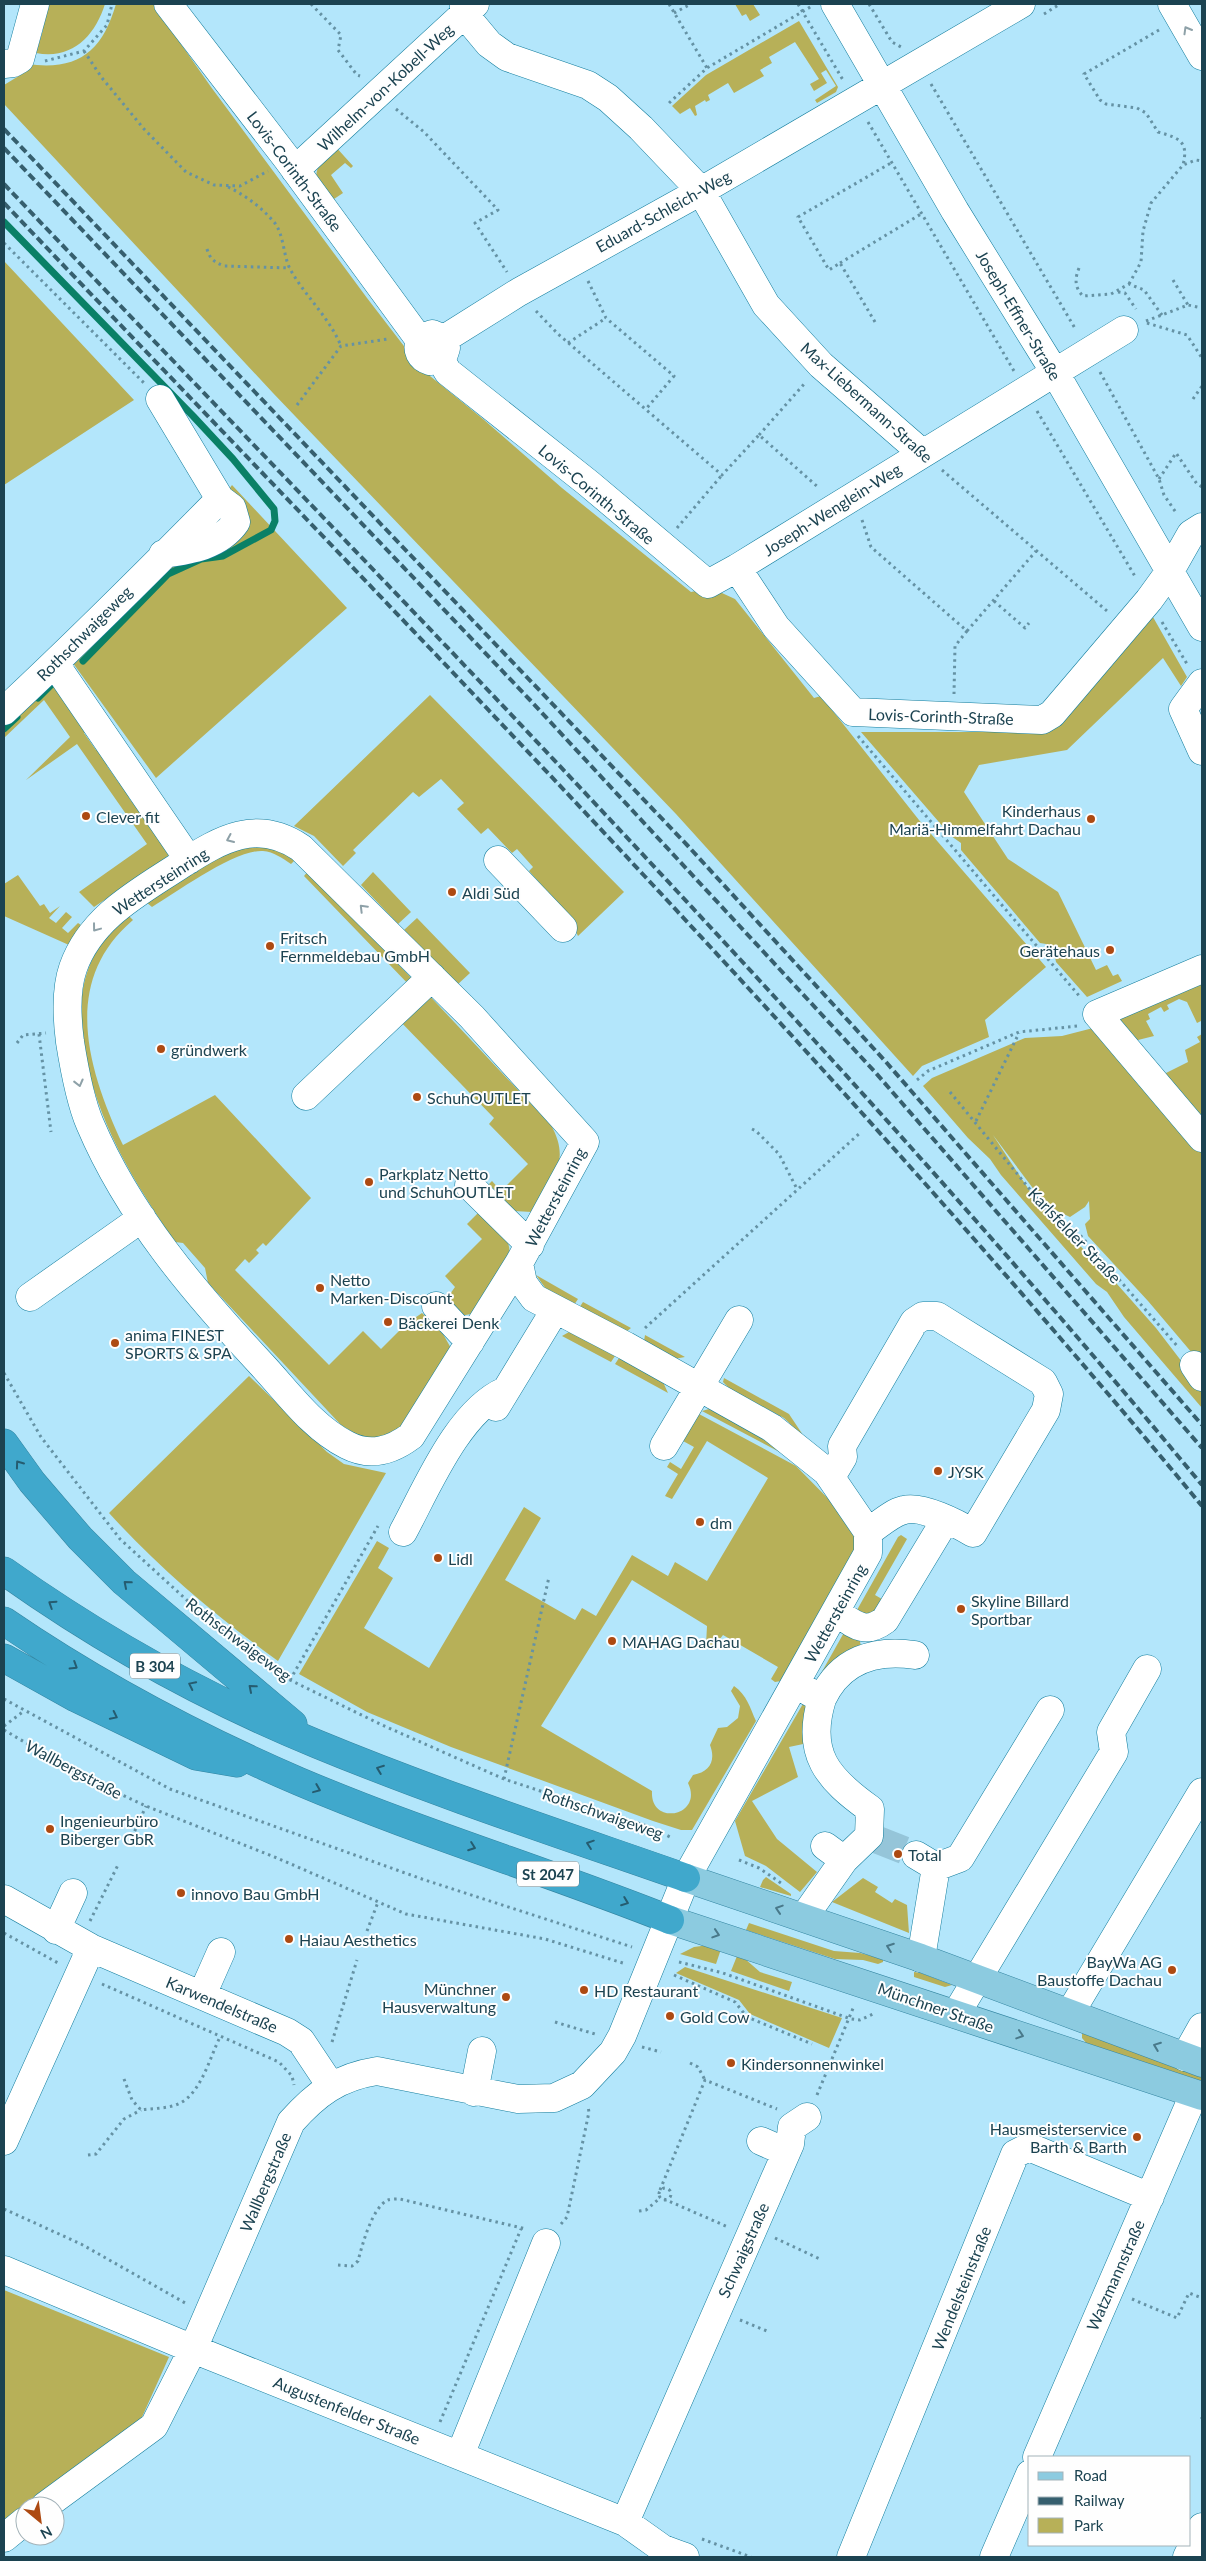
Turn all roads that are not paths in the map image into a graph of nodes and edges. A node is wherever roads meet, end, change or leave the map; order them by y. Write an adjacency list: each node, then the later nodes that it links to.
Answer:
1 (35, 4): 8 (street)
2 (168, 4): 10 (street, Lovis-Corinth-Straße)
3 (835, 4): 9 (street, Joseph-Effner-Straße)
4 (1021, 4): 9 (street, Eduard-Schleich-Weg)
5 (468, 7): 10 (street, Wilhelm-von-Kobell-Weg); 11 (street, Max-Liebermann-Straße)
6 (1176, 11): 7 (street, one-way to 6)
7 (1202, 56)
8 (14, 57)
9 (883, 84): 11 (street, Eduard-Schleich-Weg); 14 (street, Joseph-Effner-Straße)
10 (292, 165): 13 (street, Lovis-Corinth-Straße)
11 (701, 191): 13 (street, Eduard-Schleich-Weg); 16 (street, Max-Liebermann-Straße)
12 (1134, 326): 14 (street, Joseph-Wenglein-Weg)
13 (430, 343): 18 (street, Lovis-Corinth-Straße)
14 (1054, 371): 16 (street, Joseph-Wenglein-Weg); 19 (street, Joseph-Effner-Straße)
15 (160, 399): 21 (street, Rothschwaigeweg)
16 (922, 453): 18 (street, Joseph-Wenglein-Weg)
17 (1197, 530): 19 (street, Lovis-Corinth-Straße)
18 (737, 568): 19 (street, Lovis-Corinth-Straße)
19 (1170, 571): 20 (street, Joseph-Effner-Straße)
20 (1202, 627)
21 (55, 664): 23 (street, Rothschwaigeweg); 25 (street)
22 (1201, 684): 24 (street)
23 (4, 710)
24 (1202, 751)
25 (189, 860): 29 (street, Wettersteinring, one-way to 25); 33 (street, Wettersteinring, one-way to 33)
26 (498, 860): 27 (street)
27 (563, 928)
28 (1202, 968): 31 (street)
29 (432, 977): 30 (street); 34 (street, Wettersteinring)
30 (306, 1096)
31 (1202, 1138)
32 (469, 1185): 34 (street)
33 (142, 1218): 35 (street); 39 (street, Wettersteinring)
34 (524, 1254): 37 (street, Wettersteinring); 39 (street, Wettersteinring)
35 (30, 1298)
36 (436, 1306): 39 (street)
37 (555, 1310): 40 (street, Wettersteinring); 41 (street)
38 (739, 1320): 40 (street)
39 (470, 1342)
40 (699, 1386): 44 (street); 45 (street, Wettersteinring)
41 (505, 1391): 42 (street); 47 (street)
42 (490, 1419)
43 (4, 1443): 60 (highway, one-way to 43)
44 (664, 1446)
45 (831, 1477): 46 (street); 48 (street, Wettersteinring)
46 (946, 1520): 48 (street); 52 (street)
47 (393, 1525)
48 (868, 1532): 50 (street, Wettersteinring)
49 (4, 1572): 60 (highway, B 304, one-way to 49)
50 (836, 1612): 52 (street); 57 (street, Wettersteinring)
51 (4, 1621): 61 (highway, B 304, one-way to 61)
52 (864, 1628): 53 (street)
53 (879, 1653): 54 (street); 58 (street)
54 (915, 1655)
55 (4, 1658): 61 (highway, one-way to 61)
56 (1147, 1669): 73 (street)
57 (796, 1684): 58 (street); 65 (street, Wettersteinring)
58 (822, 1699): 68 (street)
59 (1050, 1710): 72 (street)
60 (315, 1744): 62 (highway, B 304, one-way to 60)
61 (272, 1770): 64 (highway, B 304, one-way to 64)
62 (426, 1786): 65 (highway, St 2047, one-way to 62)
63 (1202, 1792): 75 (street)
64 (406, 1823): 69 (highway, St 2047, one-way to 69)
65 (686, 1878): 68 (main road, St 2047, one-way to 65); 69 (street, Wallbergstraße)
66 (73, 1893): 70 (street)
67 (4, 1899): 70 (street, Karwendelstraße)
68 (804, 1917): 72 (main road, St 2047, one-way to 68)
69 (670, 1920): 76 (main road, Münchner Straße / St 2047, one-way to 76); 81 (street, Wallbergstraße)
70 (76, 1940): 74 (street, Karwendelstraße); 84 (street)
71 (221, 1952): 74 (street)
72 (921, 1958): 73 (main road, St 2047)
73 (977, 1979): 75 (main road, St 2047); 76 (street)
74 (202, 1995): 80 (street, Karwendelstraße)
75 (1070, 2013): 79 (main road, St 2047, one-way to 75)
76 (956, 2014): 82 (main road, Münchner Straße / St 2047, one-way to 82)
77 (1202, 2028): 79 (street)
78 (482, 2051): 81 (street)
79 (1194, 2060)
80 (331, 2086): 81 (street, Wallbergstraße); 90 (street, Wallbergstraße)
81 (474, 2092)
82 (1198, 2095): 87 (street, Watzmannstraße)
83 (796, 2114): 86 (street, Schwaigstraße)
84 (4, 2141)
85 (761, 2141): 86 (street)
86 (786, 2152): 95 (street, Schwaigstraße)
87 (1150, 2197): 92 (street, Watzmannstraße); 100 (street, Wendelsteinstraße)
88 (544, 2233): 91 (street)
89 (4, 2270): 90 (street, Augustenfelder Straße)
90 (193, 2349): 91 (street, Augustenfelder Straße); 94 (street, Wallbergstraße)
91 (460, 2455): 95 (street, Augustenfelder Straße)
92 (1037, 2456)
93 (1028, 2479): 101 (street)
94 (59, 2496)
95 (625, 2522): 99 (street, Augustenfelder Straße)
96 (1202, 2528): 102 (street)
97 (15, 2529): 98 (street)
98 (4, 2538)
99 (685, 2557)
100 (851, 2557)
101 (994, 2557)
102 (1187, 2557)

